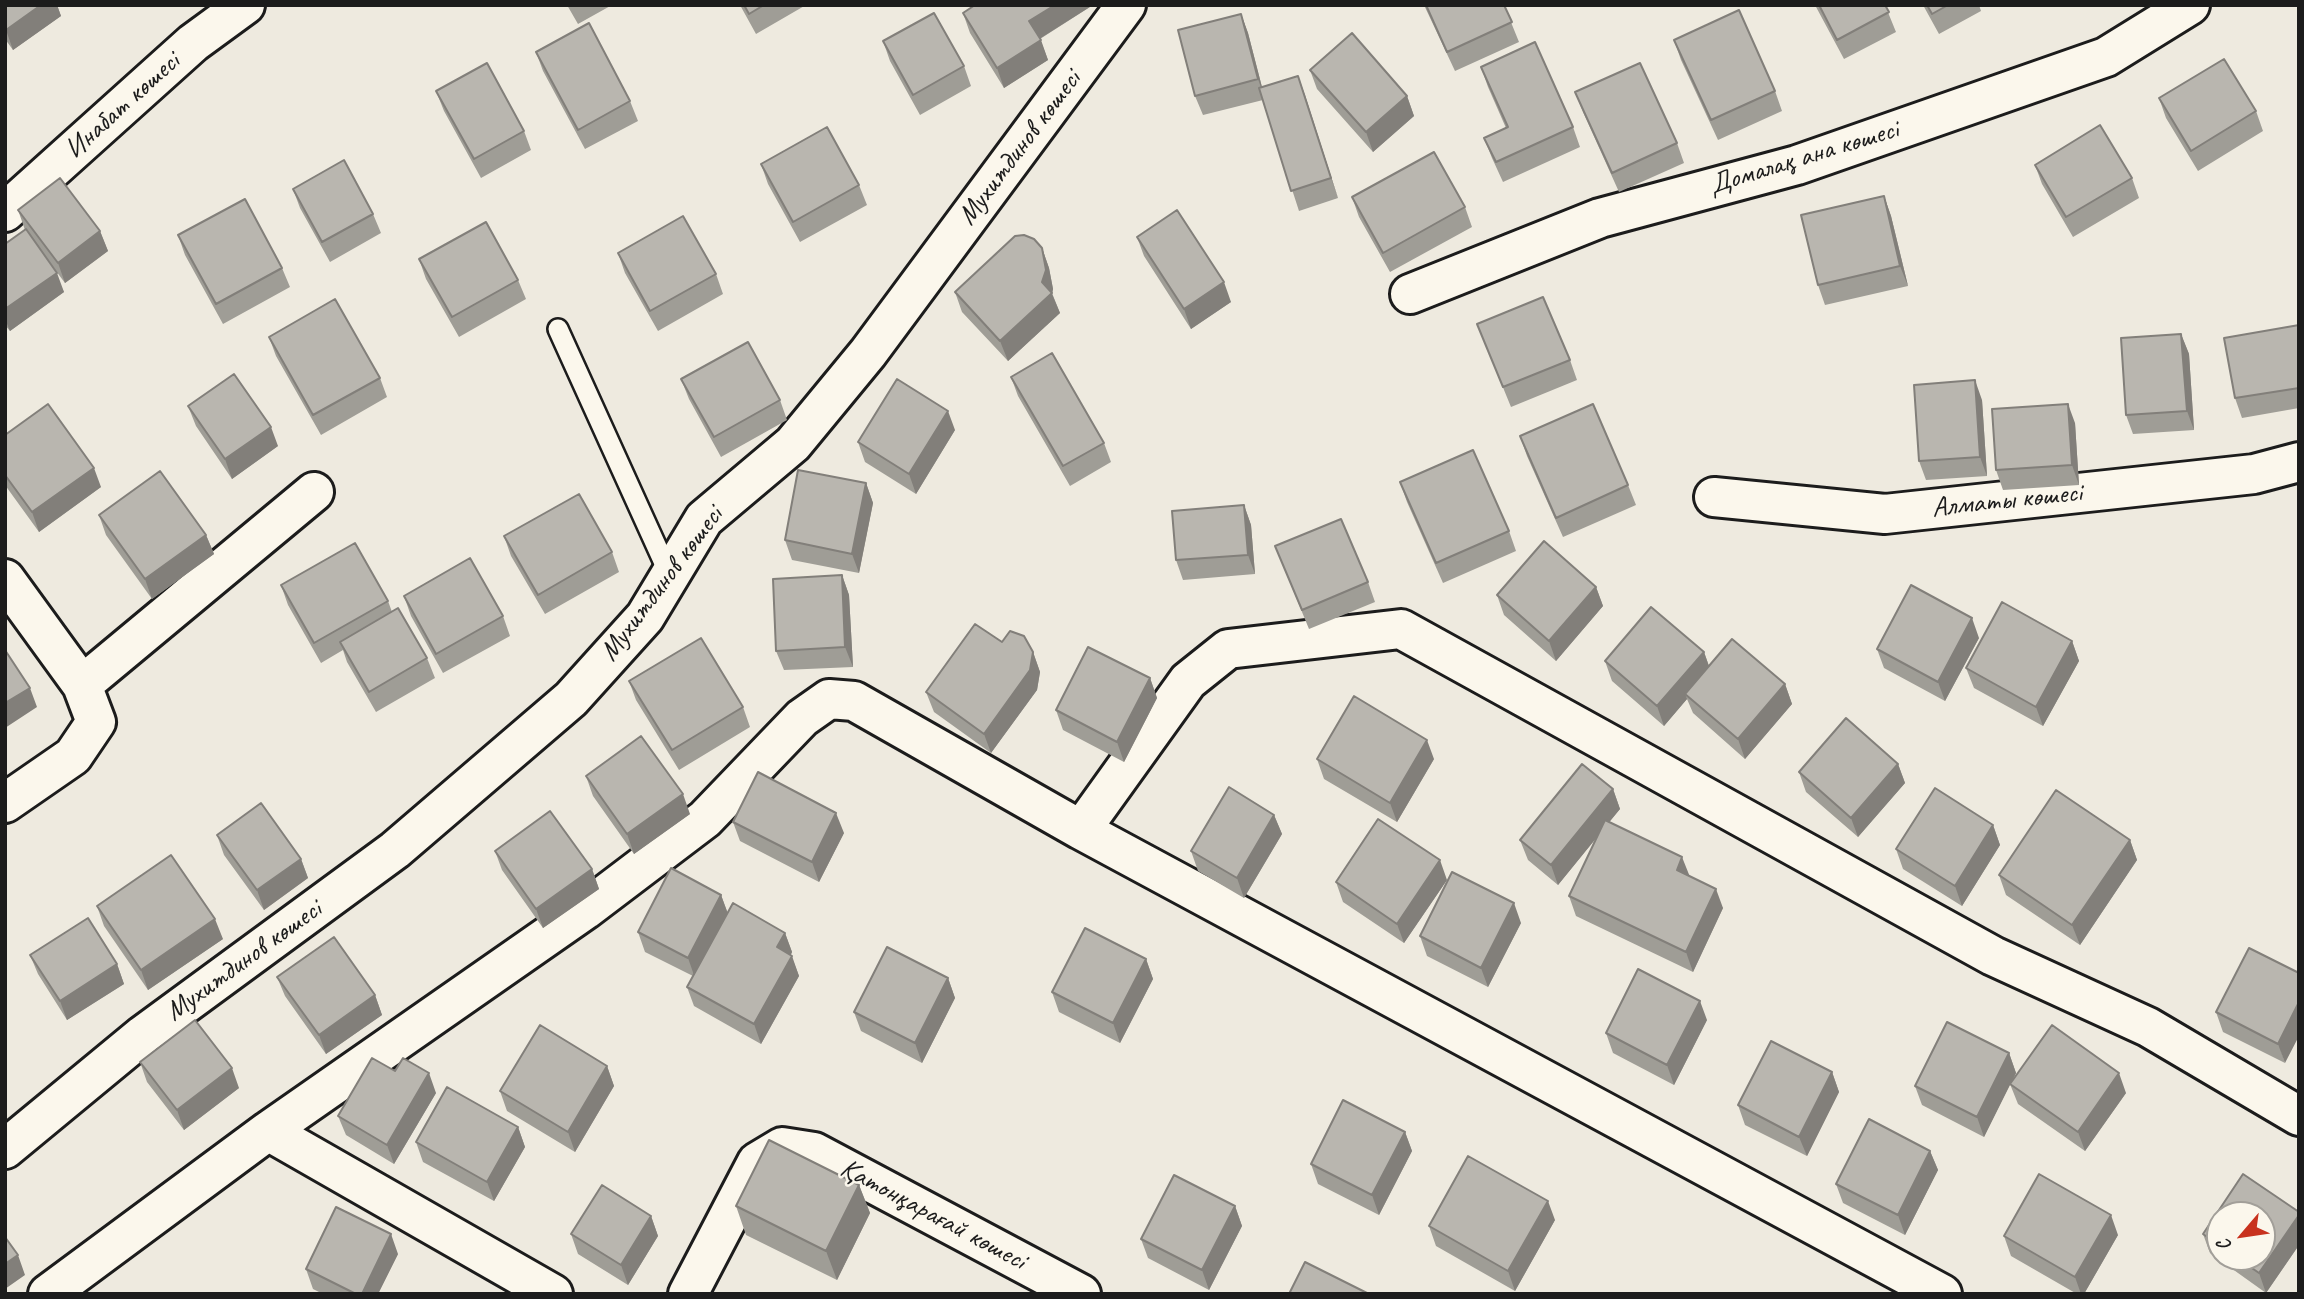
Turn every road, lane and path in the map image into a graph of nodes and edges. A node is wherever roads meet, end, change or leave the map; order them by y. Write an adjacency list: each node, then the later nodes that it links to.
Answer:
1 (245, 5): 4 (street, Инабат көшесі)
2 (1126, 5): 10 (street, Мухитдинов көшесі)
3 (2190, 5): 5 (street, Домалақ ана көшесі)
4 (5, 212)
5 (1409, 294)
6 (558, 329): 10 (lane)
7 (2299, 462): 9 (street, Алматы көшесі)
8 (314, 492): 12 (street)
9 (1714, 497)
10 (670, 576): 17 (street, Мухитдинов көшесі)
11 (5, 579): 12 (street)
12 (82, 685): 13 (street)
13 (5, 803)
14 (1081, 830): 15 (street); 16 (street); 22 (street)
15 (2299, 1116)
16 (268, 1131): 18 (street); 19 (street)
17 (5, 1149)
18 (48, 1294)
19 (552, 1294)
20 (688, 1294): 21 (street, Қатонқарағай көшесі)
21 (1081, 1294)
22 (1942, 1294)

